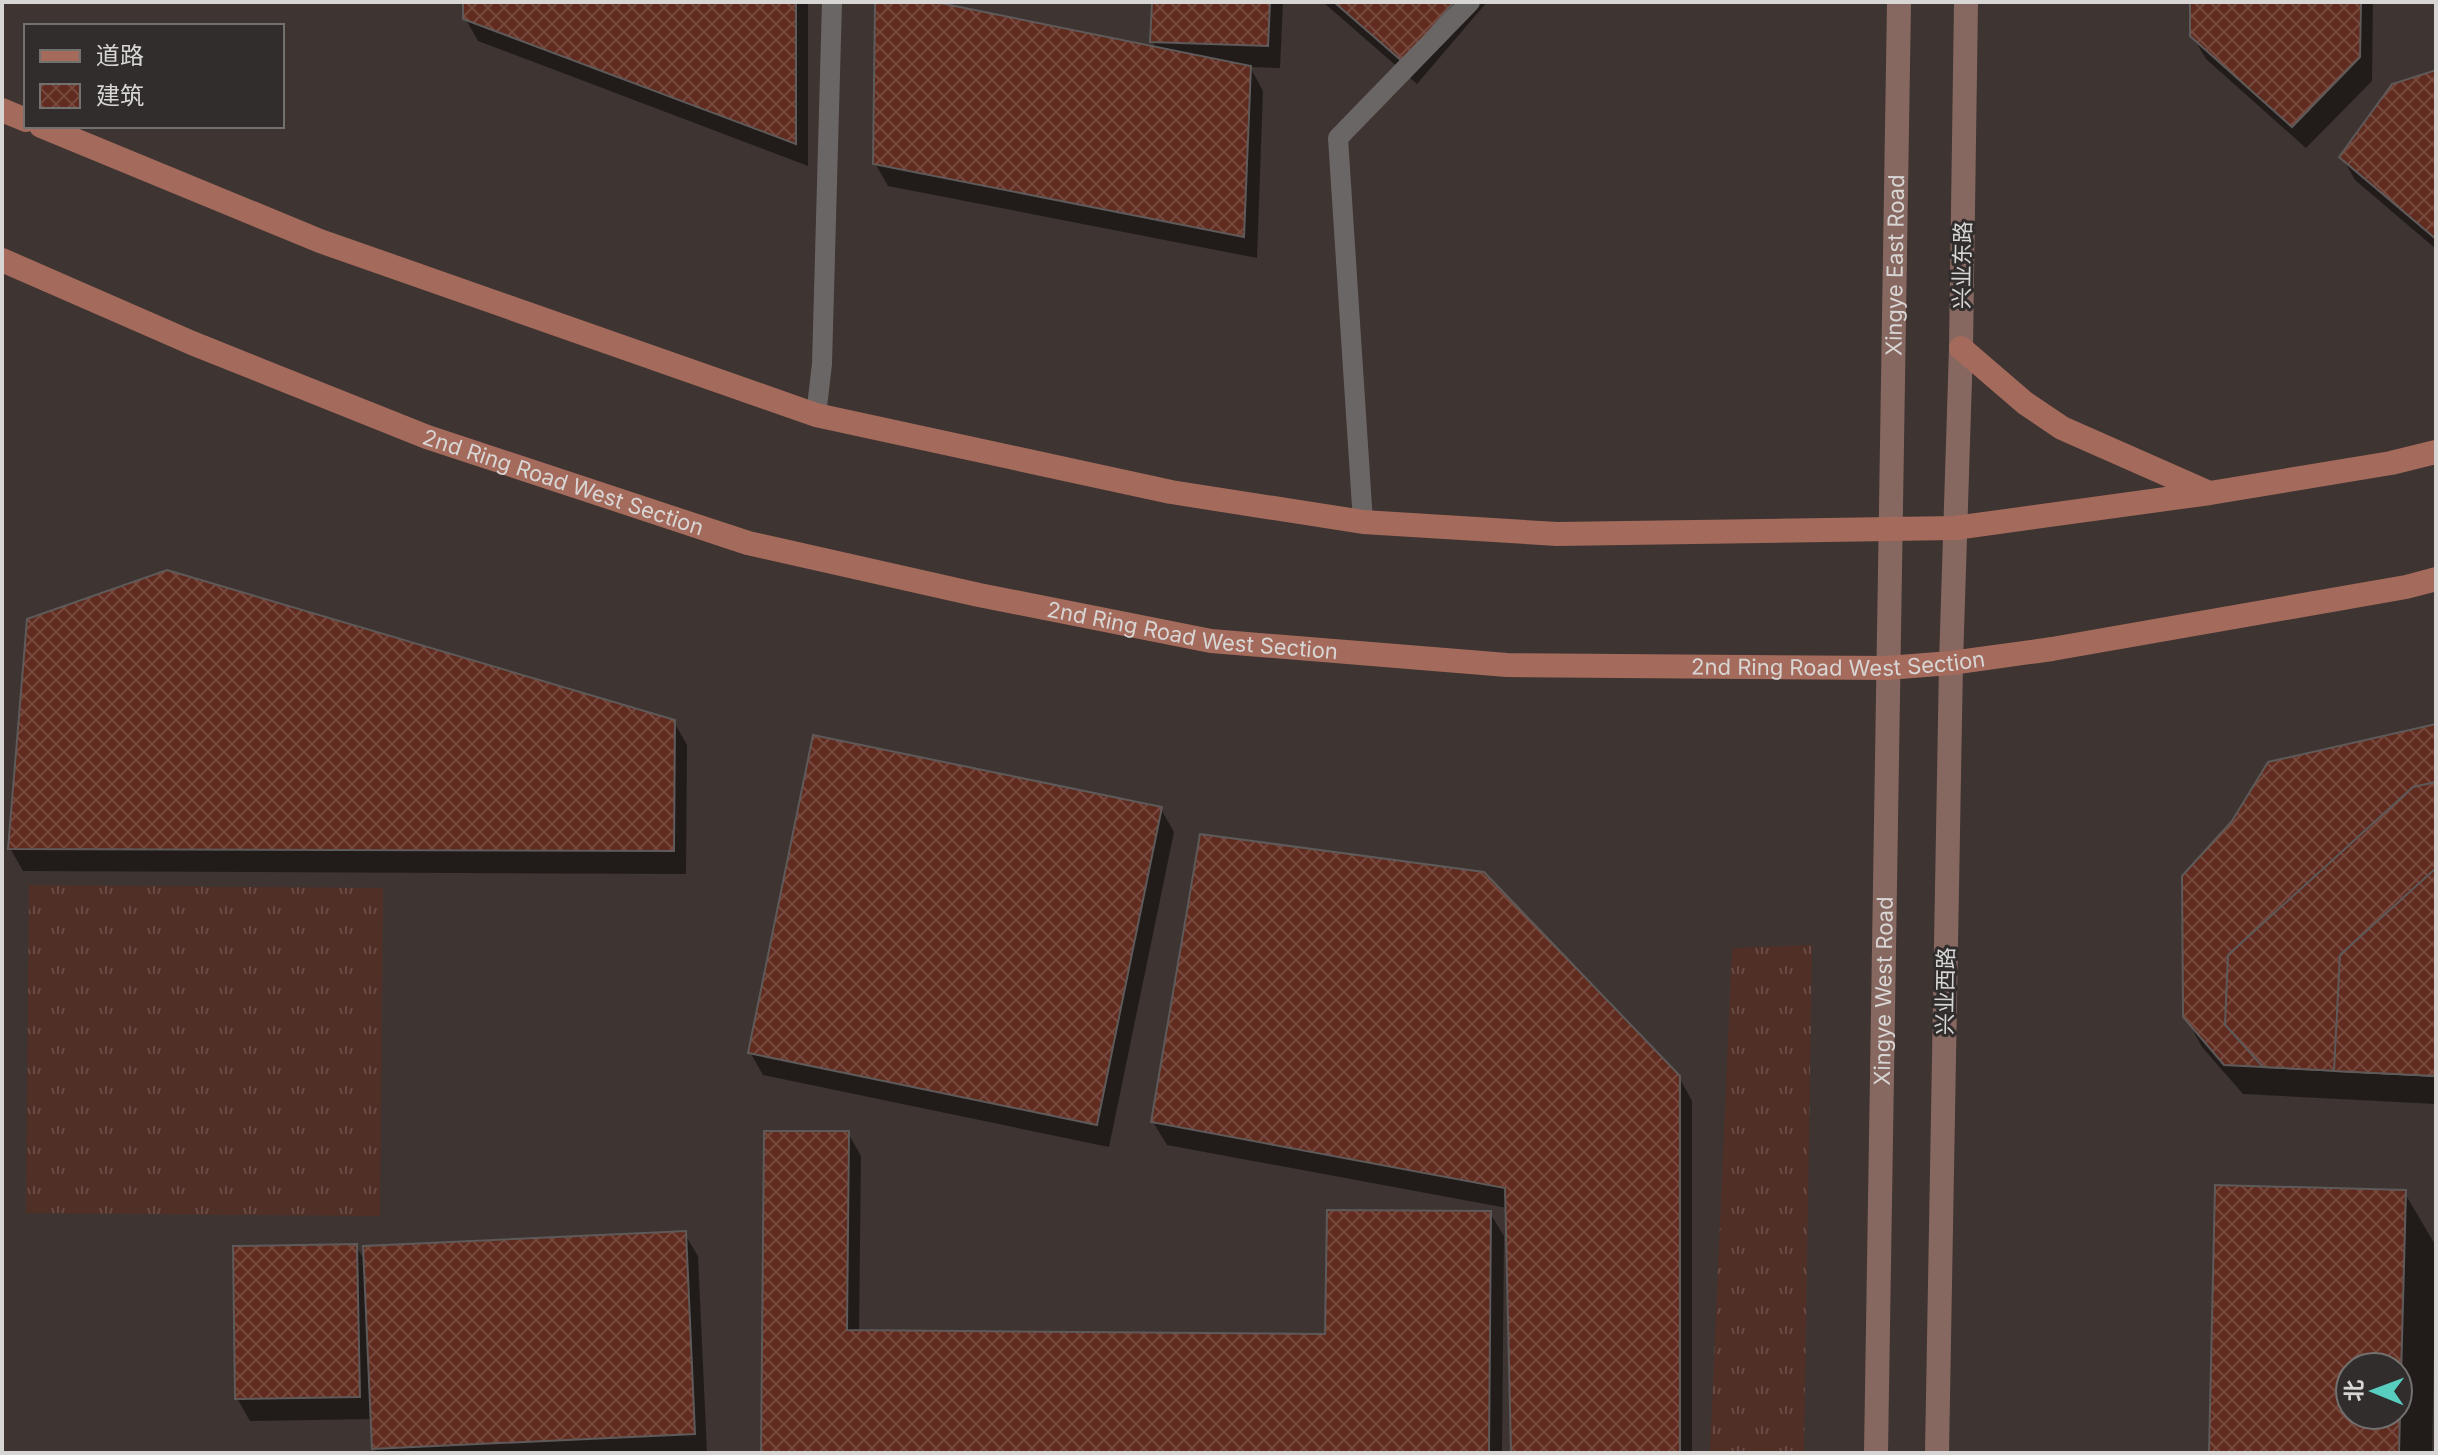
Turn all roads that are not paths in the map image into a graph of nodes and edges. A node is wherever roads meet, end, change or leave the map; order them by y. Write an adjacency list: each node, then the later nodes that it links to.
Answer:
1 (832, 2): 11 (lane)
2 (1470, 2): 14 (lane)
3 (1899, 2): 16 (street, Xingye East Road)
4 (1966, 2): 10 (street, 兴业东路)
5 (2, 110): 6 (street); 7 (main road)
6 (2, 118)
7 (24, 119)
8 (46, 128): 11 (main road)
9 (2, 260): 19 (main road, 2nd Ring Road West Section)
10 (1961, 348): 13 (main road); 15 (street, 兴业东路)
11 (816, 415): 14 (main road)
12 (2436, 452): 13 (main road)
13 (2210, 493): 15 (main road)
14 (1363, 522): 16 (main road)
15 (1955, 528): 16 (main road); 18 (street, 兴业西路)
16 (1890, 530): 19 (street, Xingye West Road)
17 (2436, 579): 18 (main road, 2nd Ring Road West Section)
18 (1951, 663): 19 (main road, 2nd Ring Road West Section); 21 (street, 兴业西路)
19 (1887, 668): 20 (street, Xingye West Road)
20 (1876, 1453)
21 (1937, 1453)

